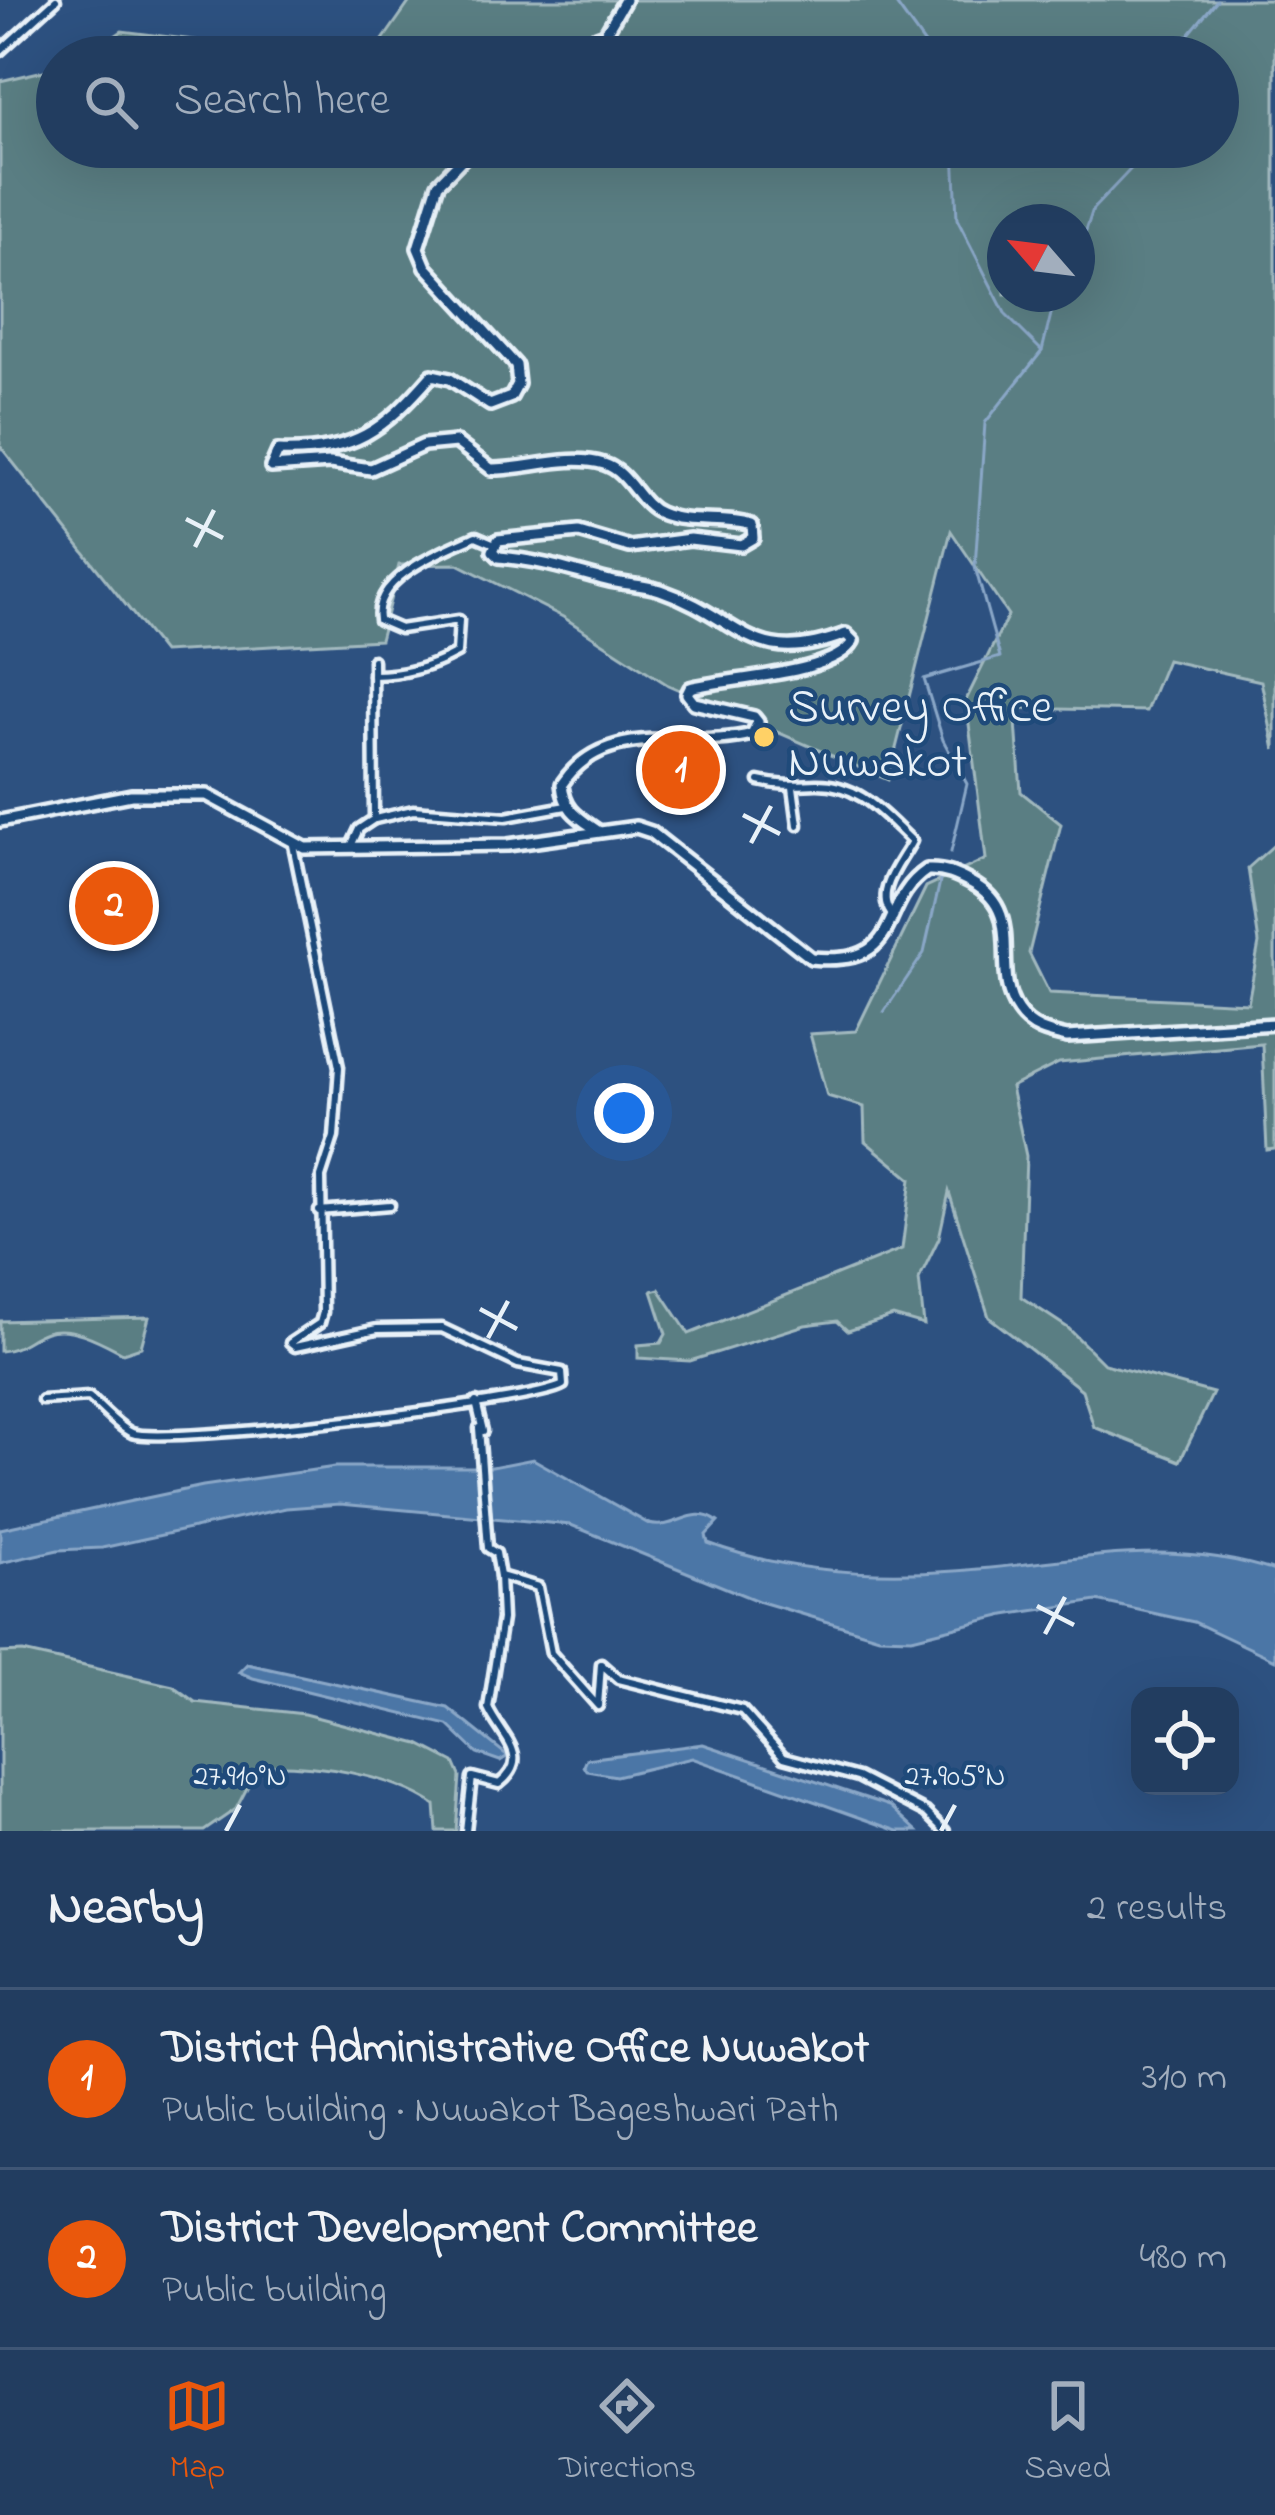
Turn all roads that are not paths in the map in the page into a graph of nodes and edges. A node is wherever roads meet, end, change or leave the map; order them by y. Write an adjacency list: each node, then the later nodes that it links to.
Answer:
1 (56, 0): 4 (street)
2 (625, 0): 3 (street)
3 (600, 36)
4 (0, 51)
5 (454, 168): 6 (street)
6 (495, 544): 8 (street); 11 (street)
7 (373, 660): 8 (street)
8 (373, 675): 12 (street)
9 (759, 781): 10 (street)
10 (793, 788): 14 (street); 18 (street)
11 (566, 806): 12 (street); 15 (street)
12 (374, 819): 17 (street)
13 (0, 821): 16 (street)
14 (798, 824)
15 (598, 831): 17 (street); 18 (street)
16 (293, 845): 17 (street); 21 (street)
17 (351, 846)
18 (896, 918): 19 (street)
19 (1275, 1024)
20 (389, 1205): 21 (street)
21 (319, 1211): 23 (street)
22 (42, 1400): 23 (street)
23 (476, 1401): 24 (street)
24 (500, 1576): 25 (street); 26 (street)
25 (466, 1831)
26 (945, 1831)

